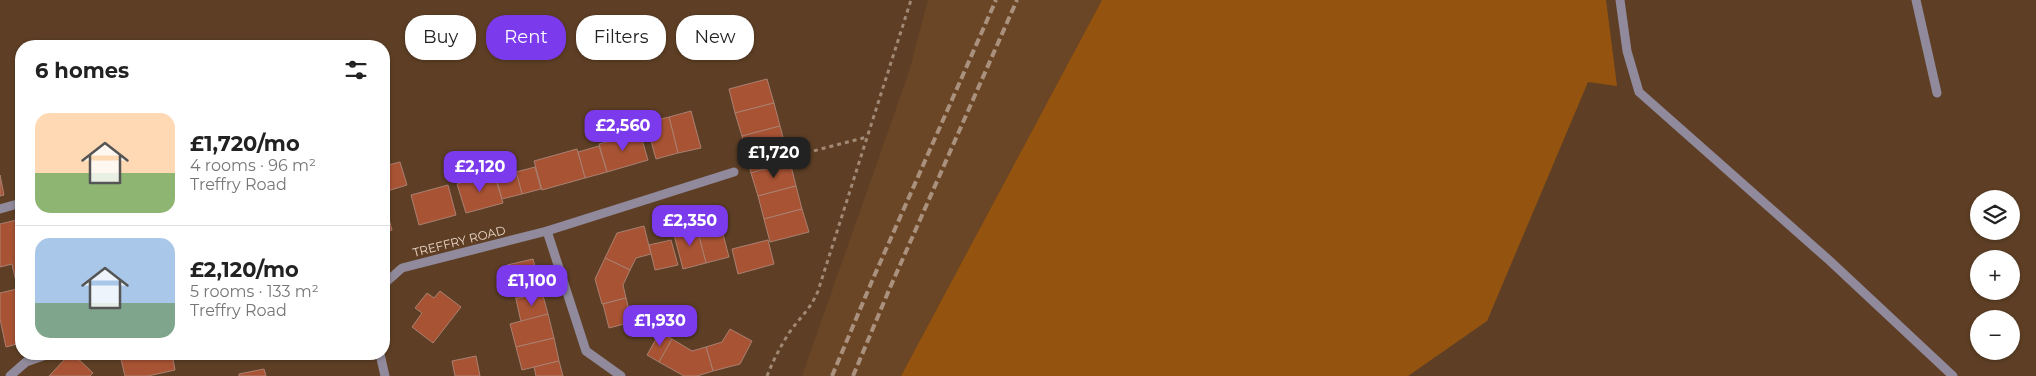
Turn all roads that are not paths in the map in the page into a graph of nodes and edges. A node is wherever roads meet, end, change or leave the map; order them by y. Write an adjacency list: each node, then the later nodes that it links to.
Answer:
1 (1620, 0): 14 (street)
2 (1916, 0): 3 (street)
3 (1937, 93)
4 (734, 172): 7 (street, TREFFRY ROAD)
5 (15, 204): 6 (street)
6 (0, 209)
7 (547, 231): 8 (street, TREFFRY ROAD); 13 (street)
8 (390, 279)
9 (32, 360): 11 (street)
10 (381, 360): 12 (street)
11 (10, 376)
12 (385, 376)
13 (622, 376)
14 (1953, 376)

